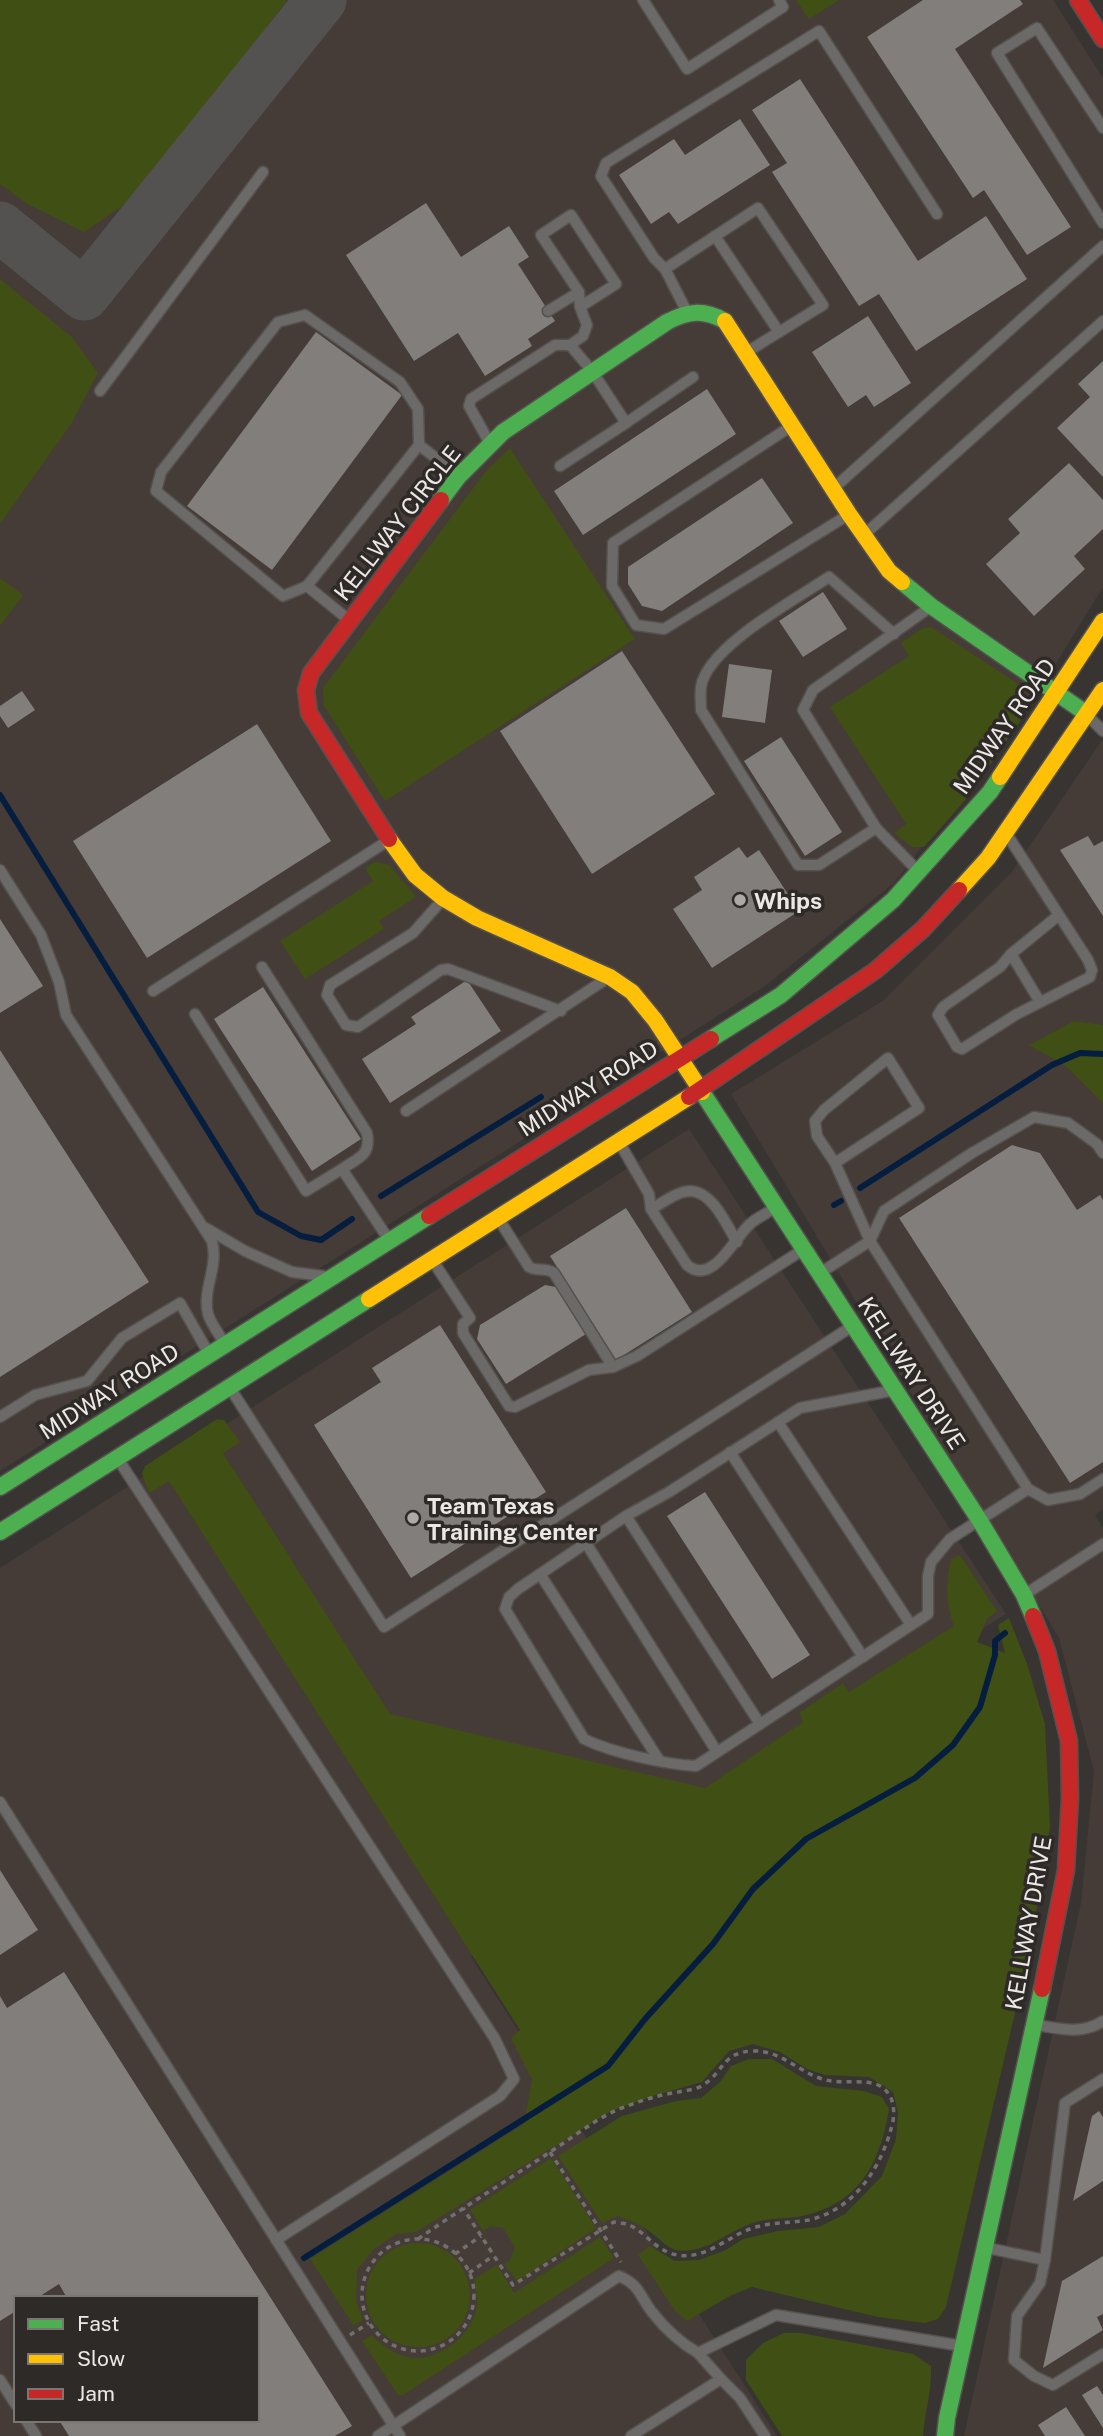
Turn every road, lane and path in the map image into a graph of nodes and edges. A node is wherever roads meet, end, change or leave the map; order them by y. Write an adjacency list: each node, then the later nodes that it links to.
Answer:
1 (643, 0): 2 (lane)
2 (779, 0)
3 (1078, 0): 4 (street)
4 (1103, 39)
5 (1103, 128): 8 (lane)
6 (263, 172): 22 (lane)
7 (937, 215): 11 (lane)
8 (1103, 223)
9 (715, 236): 11 (lane); 17 (lane); 17 (lane)
10 (1103, 246): 29 (lane)
11 (664, 269): 15 (lane)
12 (579, 292): 13 (lane); 13 (lane); 14 (lane)
13 (580, 307): 18 (lane)
14 (548, 311)
15 (687, 312): 19 (street); 20 (street, KELLWAY CIRCLE)
16 (1103, 321): 31 (lane)
17 (779, 332): 19 (lane)
18 (570, 345): 20 (lane); 25 (lane)
19 (746, 353): 24 (street)
20 (592, 371): 23 (lane); 25 (street, KELLWAY CIRCLE)
21 (693, 377): 23 (lane)
22 (100, 391)
23 (626, 423): 27 (lane)
24 (793, 425): 29 (street); 30 (lane)
25 (491, 444): 28 (street, KELLWAY CIRCLE)
26 (419, 445): 28 (lane); 32 (lane); 32 (lane)
27 (560, 466)
28 (459, 476): 34 (street, KELLWAY CIRCLE)
29 (834, 488): 30 (street)
30 (849, 514): 31 (street)
31 (865, 535): 33 (street)
32 (307, 586): 34 (lane)
33 (931, 606): 36 (lane); 38 (street)
34 (350, 620): 43 (street, KELLWAY CIRCLE)
35 (1103, 621): 38 (street, MIDWAY ROAD)
36 (894, 634): 41 (lane); 41 (lane)
37 (1103, 690): 39 (street, MIDWAY ROAD)
38 (1057, 692): 39 (street); 45 (street, MIDWAY ROAD)
39 (1087, 714): 40 (lane); 42 (street, MIDWAY ROAD)
40 (1103, 731)
41 (876, 828): 45 (lane)
42 (1006, 832): 47 (lane); 56 (street, MIDWAY ROAD)
43 (389, 839): 46 (street, KELLWAY CIRCLE); 51 (lane)
44 (0, 870): 65 (lane)
45 (919, 871): 55 (street, MIDWAY ROAD)
46 (443, 898): 50 (street, KELLWAY CIRCLE); 53 (lane)
47 (1059, 915): 48 (lane); 52 (lane)
48 (1011, 954): 52 (lane); 52 (lane)
49 (262, 967): 61 (lane)
50 (610, 977): 53 (lane); 55 (street, KELLWAY CIRCLE)
51 (153, 991)
52 (1040, 1002)
53 (561, 1011): 57 (lane)
54 (195, 1014): 61 (lane)
55 (679, 1058): 56 (street, KELLWAY CIRCLE); 66 (street, MIDWAY ROAD)
56 (701, 1090): 58 (street, MIDWAY ROAD); 62 (street, KELLWAY DRIVE)
57 (406, 1111)
58 (619, 1142): 63 (lane); 64 (street, MIDWAY ROAD)
59 (1103, 1153): 67 (lane)
60 (835, 1163): 60 (lane); 67 (lane)
61 (342, 1169): 66 (lane)
62 (777, 1207): 68 (lane); 69 (street, KELLWAY DRIVE)
63 (651, 1209): 68 (lane); 68 (lane)
64 (499, 1219): 70 (street, MIDWAY ROAD); 75 (lane)
65 (203, 1226): 72 (lane); 74 (lane)
66 (389, 1240): 72 (street, MIDWAY ROAD)
67 (870, 1241): 71 (lane); 84 (lane)
68 (737, 1242)
69 (804, 1249): 71 (street, KELLWAY DRIVE); 75 (lane)
70 (432, 1260): 75 (lane); 76 (street, MIDWAY ROAD)
71 (820, 1273): 73 (street, KELLWAY DRIVE)
72 (331, 1277): 74 (street, MIDWAY ROAD)
73 (854, 1325): 76 (lane); 77 (street, KELLWAY DRIVE)
74 (225, 1345): 76 (street, MIDWAY ROAD)
75 (612, 1367)
76 (220, 1371): 78 (lane); 81 (street, MIDWAY ROAD); 83 (street, MIDWAY ROAD)
77 (896, 1390): 79 (lane); 86 (street, KELLWAY DRIVE)
78 (0, 1417)
79 (778, 1422): 80 (lane); 92 (lane)
80 (730, 1452): 85 (lane); 93 (lane)
81 (117, 1458): 87 (street, MIDWAY ROAD); 106 (lane)
82 (1103, 1479): 84 (lane)
83 (0, 1487)
84 (1028, 1489): 86 (lane)
85 (626, 1516): 88 (lane); 94 (lane)
86 (980, 1521): 91 (street, KELLWAY DRIVE); 92 (lane)
87 (0, 1532)
88 (586, 1543): 90 (lane); 95 (lane)
89 (1103, 1544): 91 (lane)
90 (540, 1574): 96 (lane); 96 (lane)
91 (1024, 1595): 99 (street, KELLWAY DRIVE)
92 (911, 1625): 93 (lane)
93 (863, 1657): 94 (lane)
94 (760, 1724): 95 (lane)
95 (717, 1752): 96 (lane)
96 (659, 1760)
97 (0, 1802): 106 (lane)
98 (1103, 2021): 99 (lane)
99 (1034, 2025): 107 (street, KELLWAY DRIVE)
100 (1103, 2079): 110 (lane)
101 (550, 2152): 102 (path); 103 (path); 103 (path)
102 (463, 2208): 104 (path); 105 (path)
103 (600, 2229): 109 (path); 112 (path)
104 (481, 2236): 108 (path); 109 (path)
105 (418, 2239): 108 (path); 113 (path)
106 (276, 2240): 114 (lane)
107 (984, 2247): 110 (lane); 115 (street, KELLWAY DRIVE)
108 (455, 2254): 111 (path)
109 (493, 2255): 111 (path)
110 (1045, 2260): 117 (lane)
111 (469, 2273): 113 (path)
112 (633, 2282): 116 (lane); 121 (lane)
113 (369, 2323): 114 (path)
114 (340, 2341): 121 (lane)
115 (962, 2346): 116 (lane); 126 (street, KELLWAY DRIVE)
116 (698, 2353): 118 (lane)
117 (1103, 2354)
118 (721, 2379): 124 (lane); 125 (lane)
119 (0, 2380): 120 (lane)
120 (14, 2402)
121 (393, 2426): 122 (lane); 123 (lane)
122 (378, 2436)
123 (400, 2436)
124 (631, 2436)
125 (765, 2436)
126 (945, 2436)

